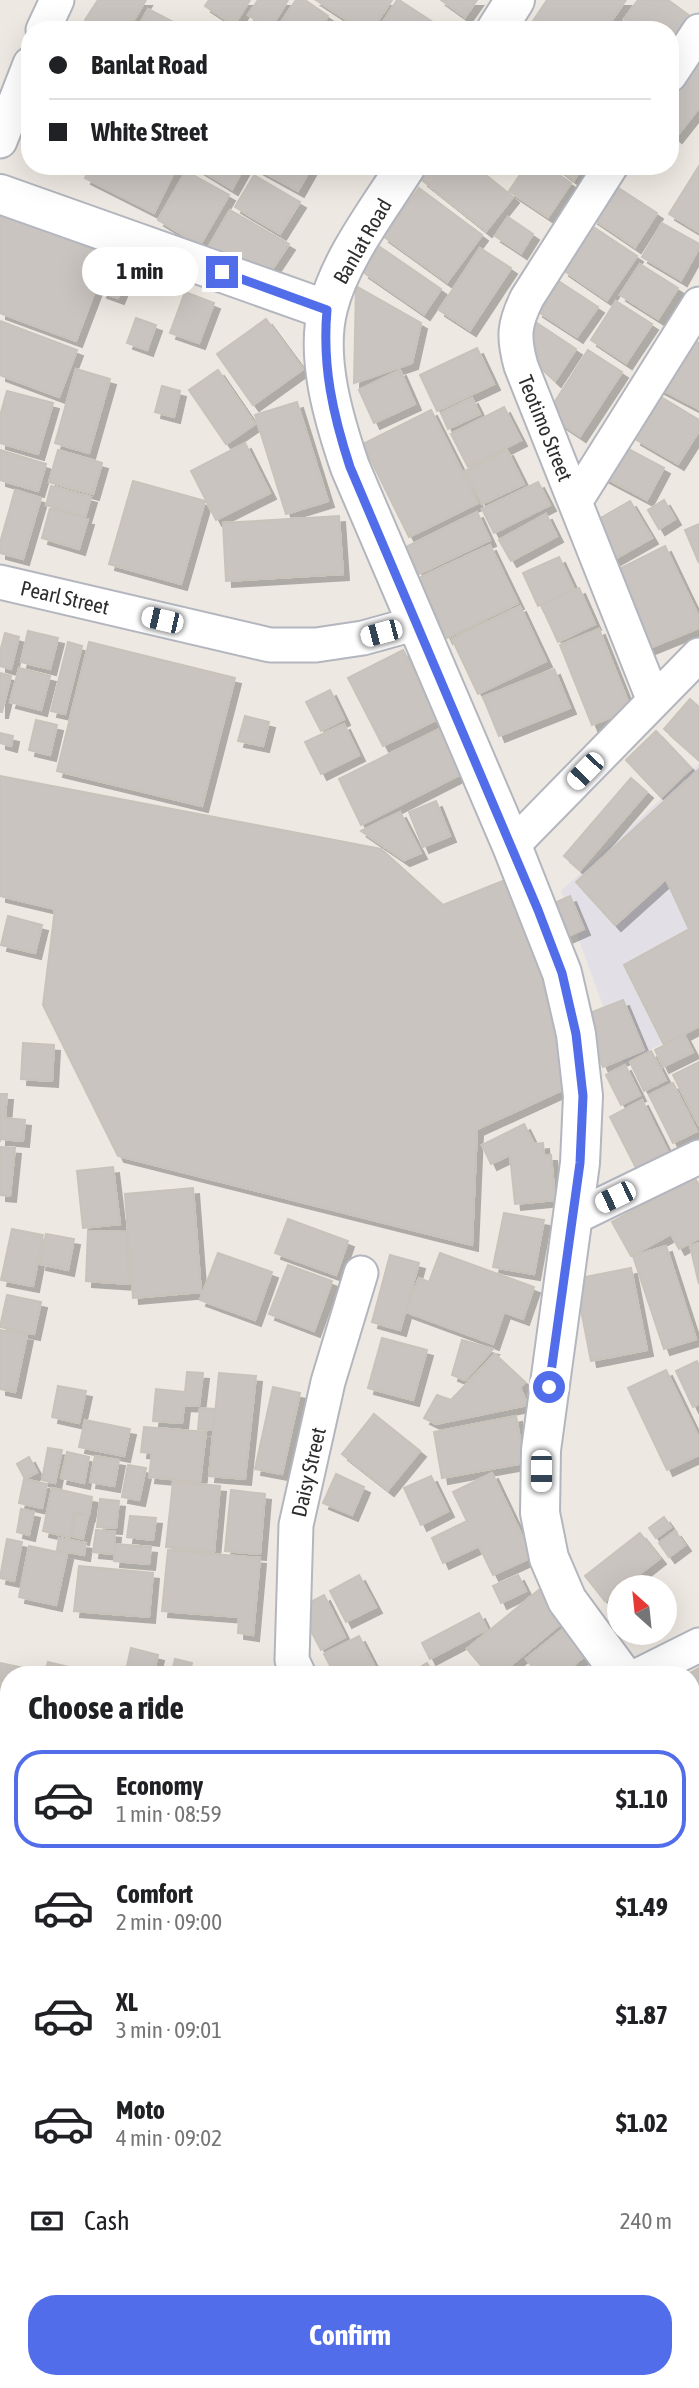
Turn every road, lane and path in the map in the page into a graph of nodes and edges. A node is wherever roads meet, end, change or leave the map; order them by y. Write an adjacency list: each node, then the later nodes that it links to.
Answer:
1 (57, 0): 3 (street)
2 (515, 0): 4 (street)
3 (47, 21)
4 (502, 21)
5 (699, 31): 6 (street)
6 (679, 61)
7 (21, 87): 8 (street)
8 (0, 141)
9 (400, 175): 13 (street, Banlat Road)
10 (605, 175): 14 (street, Teotimo Street)
11 (0, 194): 13 (street)
12 (699, 304): 14 (street)
13 (327, 310): 16 (street, Banlat Road)
14 (575, 502): 18 (street, Teotimo Street)
15 (0, 582): 16 (street, Pearl Street)
16 (417, 623): 19 (street, Banlat Road)
17 (699, 655): 18 (street)
18 (654, 701): 19 (street)
19 (512, 846): 21 (street, Banlat Road)
20 (699, 1157): 21 (street)
21 (573, 1218): 25 (street, Banlat Road)
22 (361, 1273): 24 (street, Daisy Street)
23 (699, 1645): 26 (street)
24 (295, 1666)
25 (616, 1666)
26 (657, 1666)

